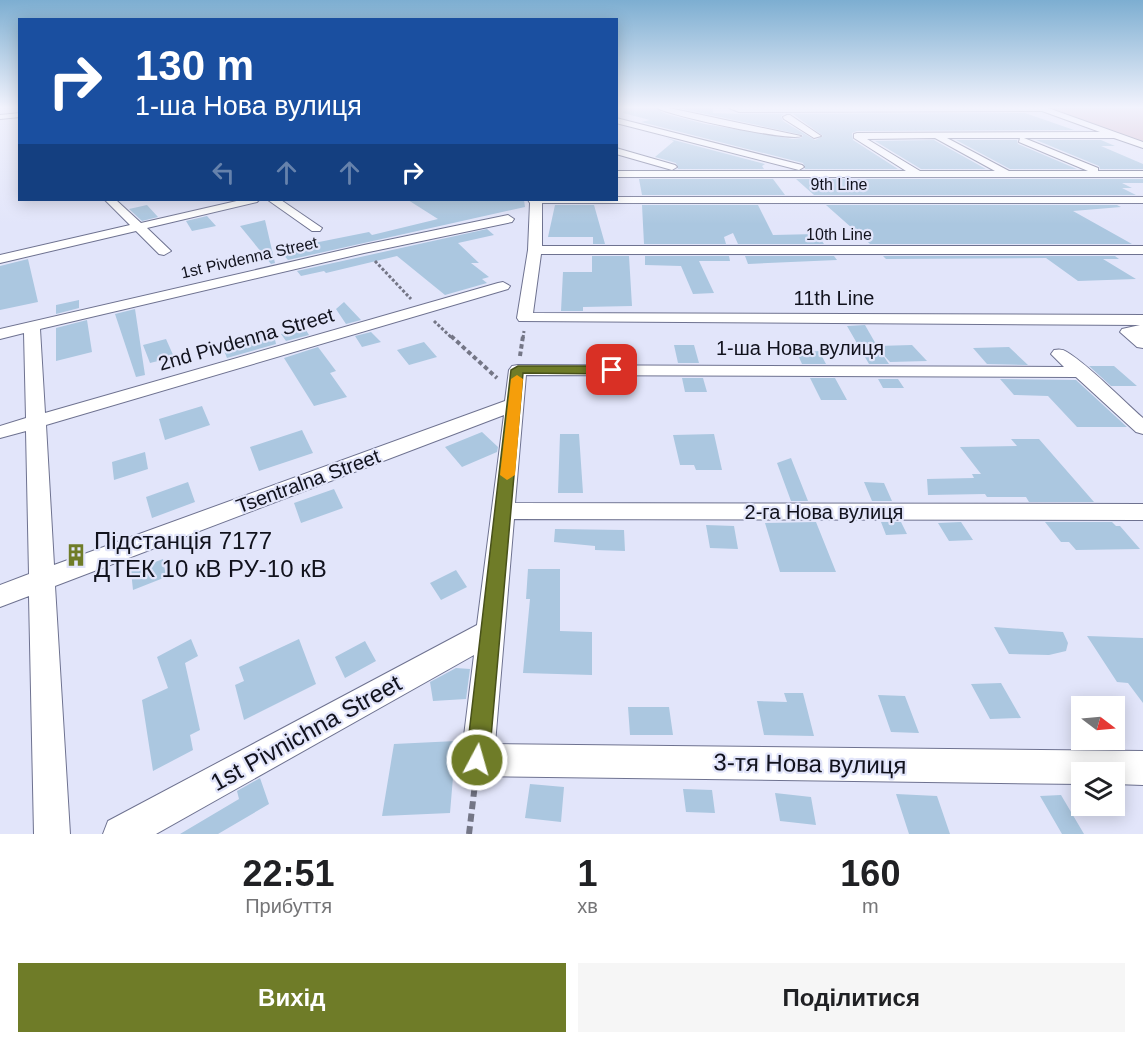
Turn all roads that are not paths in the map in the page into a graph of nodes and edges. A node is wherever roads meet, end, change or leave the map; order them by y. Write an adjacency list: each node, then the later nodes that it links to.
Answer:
1 (722, 147): 6 (street)
2 (874, 147): 10 (street)
3 (957, 147): 7 (street)
4 (1038, 147): 11 (street)
5 (618, 152): 9 (street)
6 (824, 173): 9 (street); 10 (street)
7 (1008, 173): 10 (street); 11 (street)
8 (618, 174): 9 (street)
9 (694, 174)
10 (919, 174)
11 (1101, 174): 12 (street)
12 (1143, 174)
13 (618, 200): 14 (street, 9th Line)
14 (1143, 200)
15 (111, 201): 20 (street)
16 (250, 201): 20 (street)
17 (276, 201): 21 (street)
18 (535, 201): 22 (street)
19 (508, 219): 28 (street, 1st Pivdenna Street)
20 (138, 226): 24 (street); 25 (street)
21 (316, 228)
22 (535, 250): 23 (street, 10th Line); 27 (street, 11th Line)
23 (1143, 250)
24 (164, 251)
25 (0, 259)
26 (503, 286): 35 (street, 2nd Pivdenna Street)
27 (1143, 320)
28 (32, 326): 30 (street, 1st Pivdenna Street); 35 (street)
29 (1143, 329): 31 (street)
30 (0, 334)
31 (1143, 343)
32 (1060, 354): 33 (street)
33 (1082, 372): 34 (street, 1-ша Нова вулиця); 36 (street)
34 (515, 400): 38 (street); 40 (street, Tsentralna Street)
35 (37, 421): 37 (street, 2nd Pivdenna Street); 40 (street)
36 (1143, 428)
37 (0, 432)
38 (504, 511): 39 (street, 2-га Нова вулиця); 42 (street)
39 (1143, 512)
40 (41, 580): 41 (street, Tsentralna Street); 44 (street)
41 (0, 596)
42 (491, 631): 43 (street, 3-тя Нова вулиця); 45 (street, 1st Pivnichna Street)
43 (1143, 768)
44 (52, 834)
45 (120, 834)

